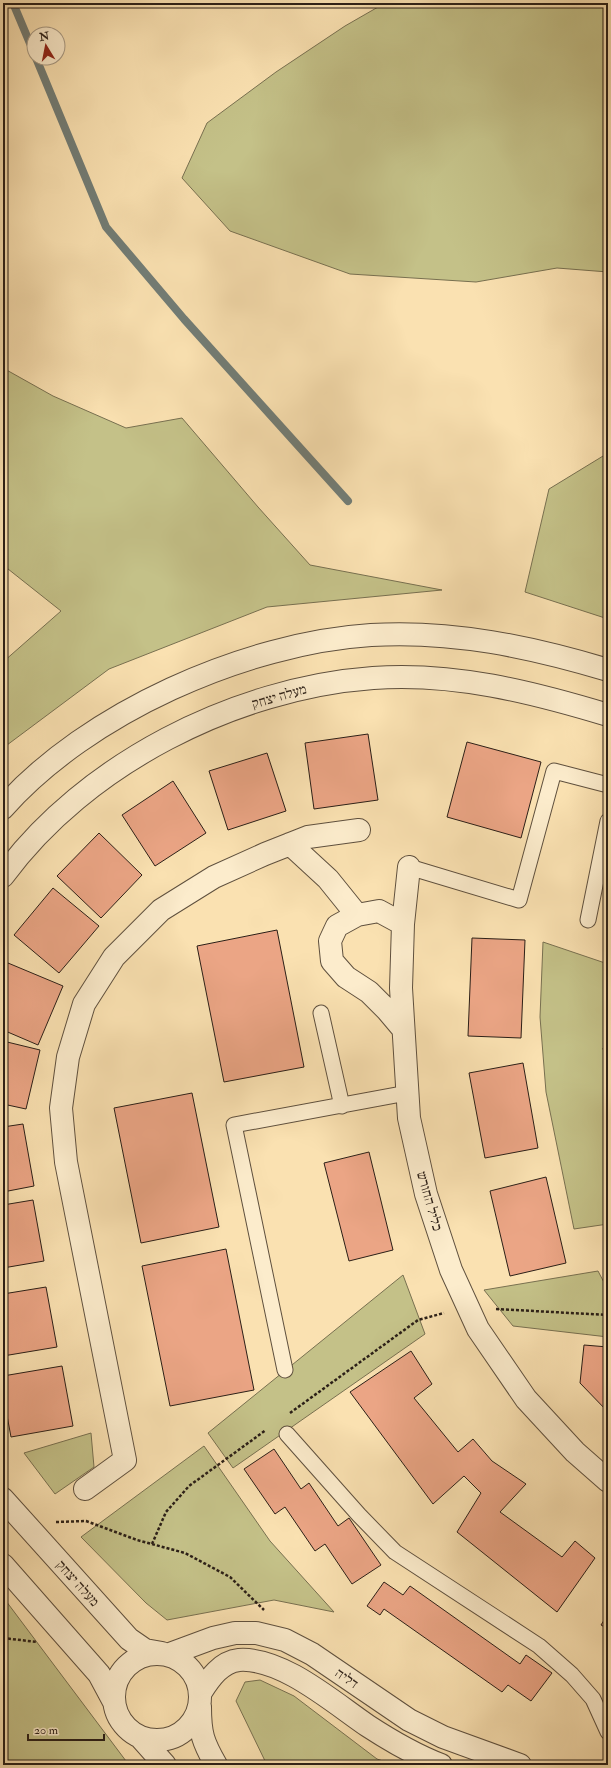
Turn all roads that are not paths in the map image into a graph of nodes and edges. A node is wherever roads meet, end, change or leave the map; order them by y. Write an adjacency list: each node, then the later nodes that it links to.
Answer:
1 (608, 670): 4 (street)
2 (608, 715): 9 (street, מעלה יצחק)
3 (608, 785): 8 (lane)
4 (3, 808)
5 (608, 821): 11 (lane)
6 (359, 830): 7 (street)
7 (290, 844): 10 (street); 20 (street)
8 (409, 867): 12 (street, כליל החורש)
9 (3, 876)
10 (356, 915): 12 (street); 14 (street)
11 (588, 920)
12 (403, 924): 14 (street, כליל החורש)
13 (321, 1012): 16 (lane)
14 (403, 1029): 15 (street, כליל החורש)
15 (407, 1093): 16 (lane); 19 (street, כליל החורש)
16 (342, 1106): 17 (lane)
17 (285, 1370)
18 (288, 1434): 26 (lane)
19 (608, 1481)
20 (85, 1489)
21 (3, 1499): 23 (street, מעלה יצחק)
22 (3, 1565): 25 (street)
23 (164, 1654): 24 (street); 25 (street); 31 (street, דליה)
24 (200, 1700): 27 (street); 29 (street); 30 (street, דליה)
25 (114, 1702): 27 (street)
26 (608, 1732)
27 (141, 1738): 28 (street)
28 (165, 1765)
29 (216, 1765)
30 (441, 1765)
31 (520, 1765)

